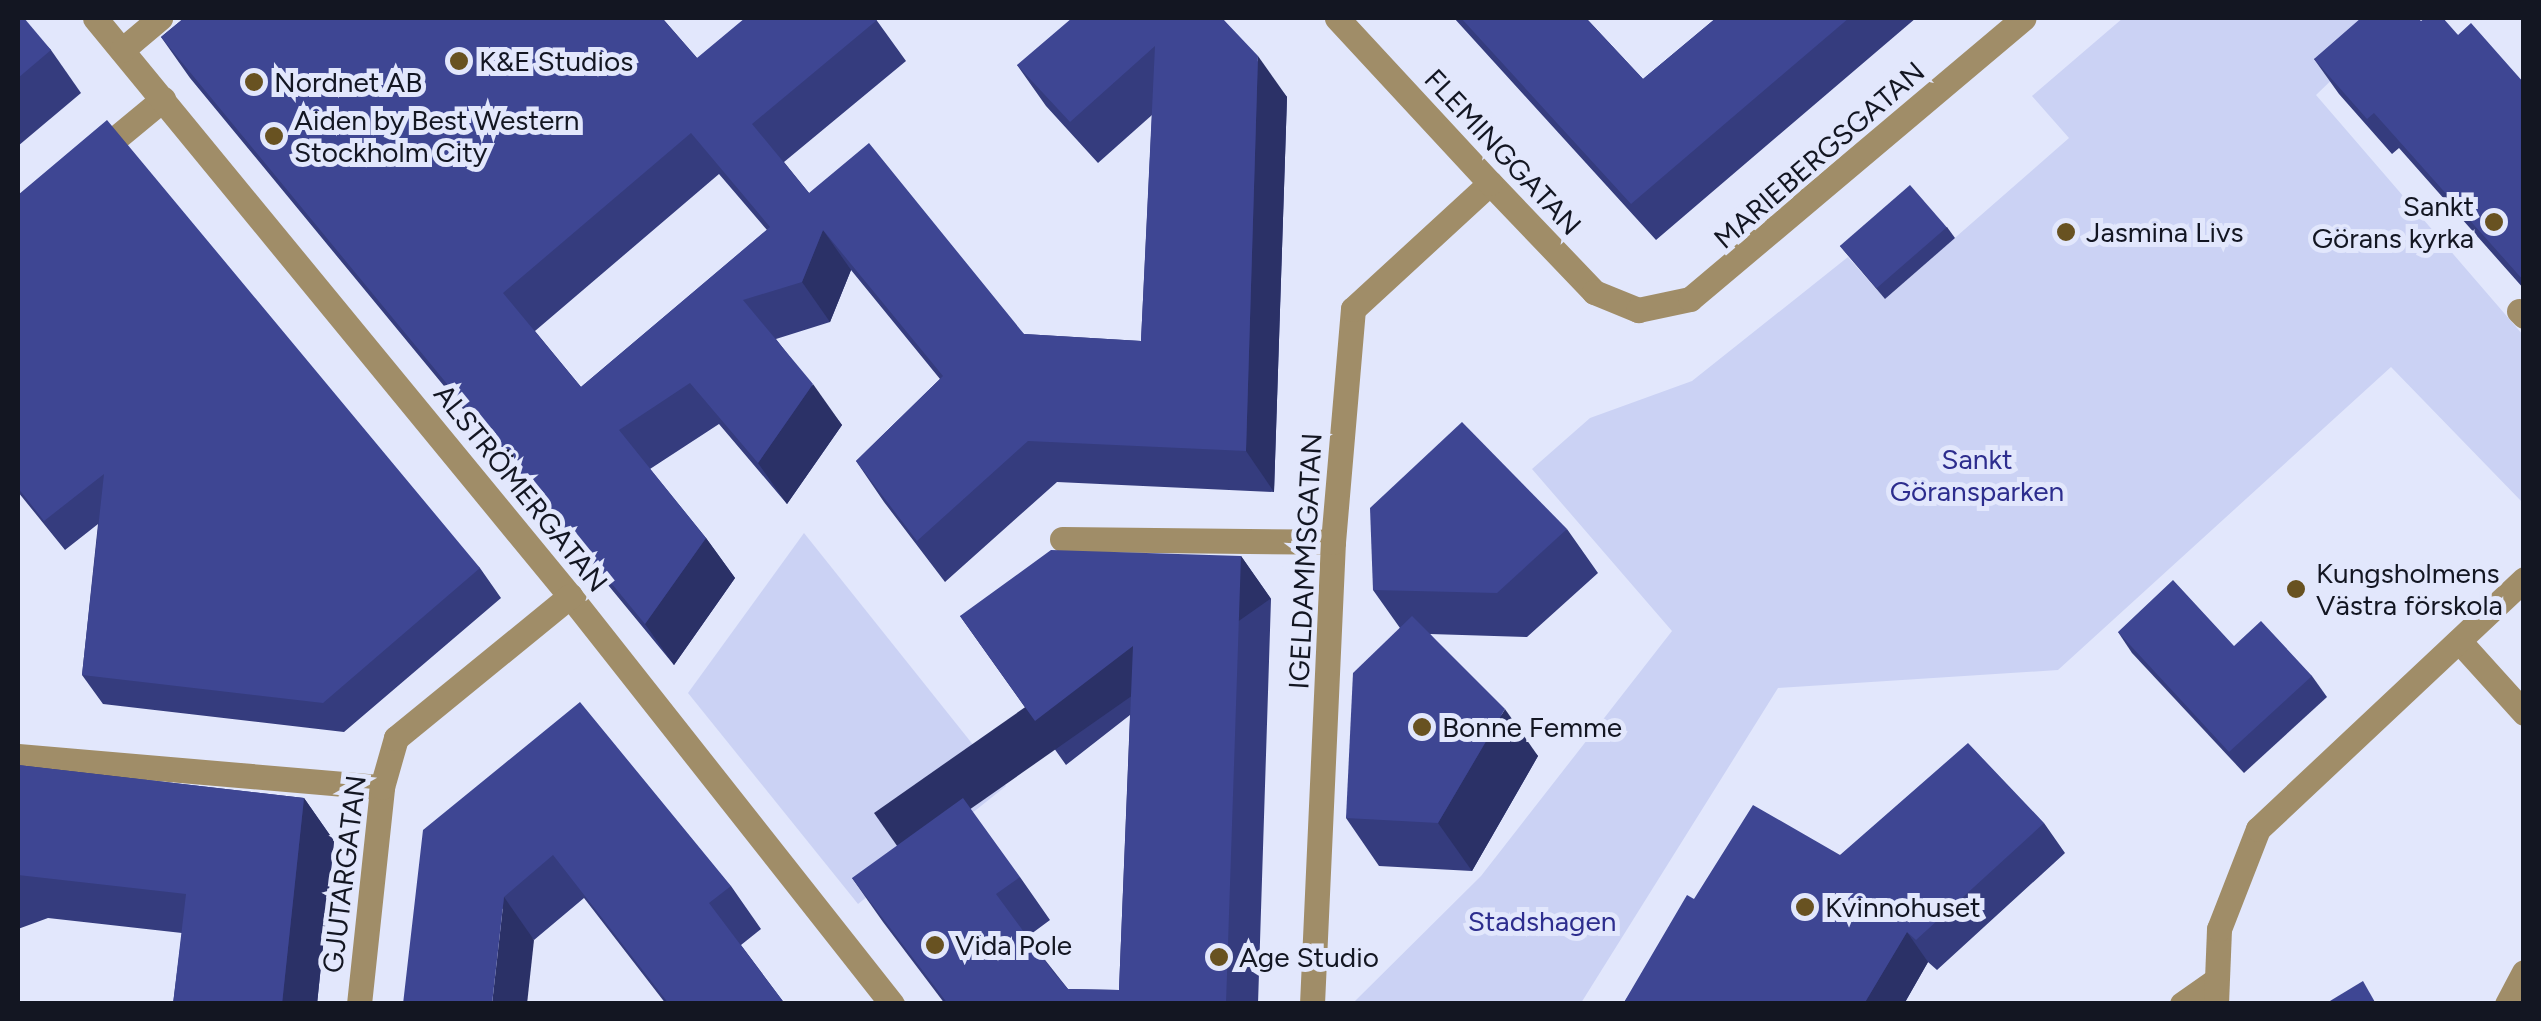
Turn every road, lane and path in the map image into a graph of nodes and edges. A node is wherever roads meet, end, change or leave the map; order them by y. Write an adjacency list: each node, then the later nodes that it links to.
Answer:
1 (95, 18): 5 (street, ALSTRÖMERGATAN)
2 (160, 18): 5 (street)
3 (1337, 18): 8 (street, FLEMINGGATAN)
4 (2024, 18): 9 (street, MARIEBERGSGATAN)
5 (122, 50): 6 (street, ALSTRÖMERGATAN)
6 (163, 100): 7 (street); 13 (street, ALSTRÖMERGATAN)
7 (65, 179)
8 (1490, 183): 9 (street, FLEMINGGATAN); 11 (street, IGELDAMMSGATAN)
9 (1638, 310)
10 (1062, 539): 11 (street)
11 (1333, 542): 22 (street, IGELDAMMSGATAN)
12 (2524, 580): 14 (street)
13 (570, 596): 17 (street, GJUTARGATAN); 21 (street, ALSTRÖMERGATAN)
14 (2459, 641): 15 (street); 19 (street)
15 (2524, 713)
16 (18, 756): 17 (street)
17 (382, 787): 20 (street, GJUTARGATAN)
18 (2524, 972): 24 (street)
19 (2214, 993): 23 (street)
20 (358, 1004)
21 (892, 1004)
22 (1312, 1004)
23 (2182, 1004)
24 (2507, 1004)

